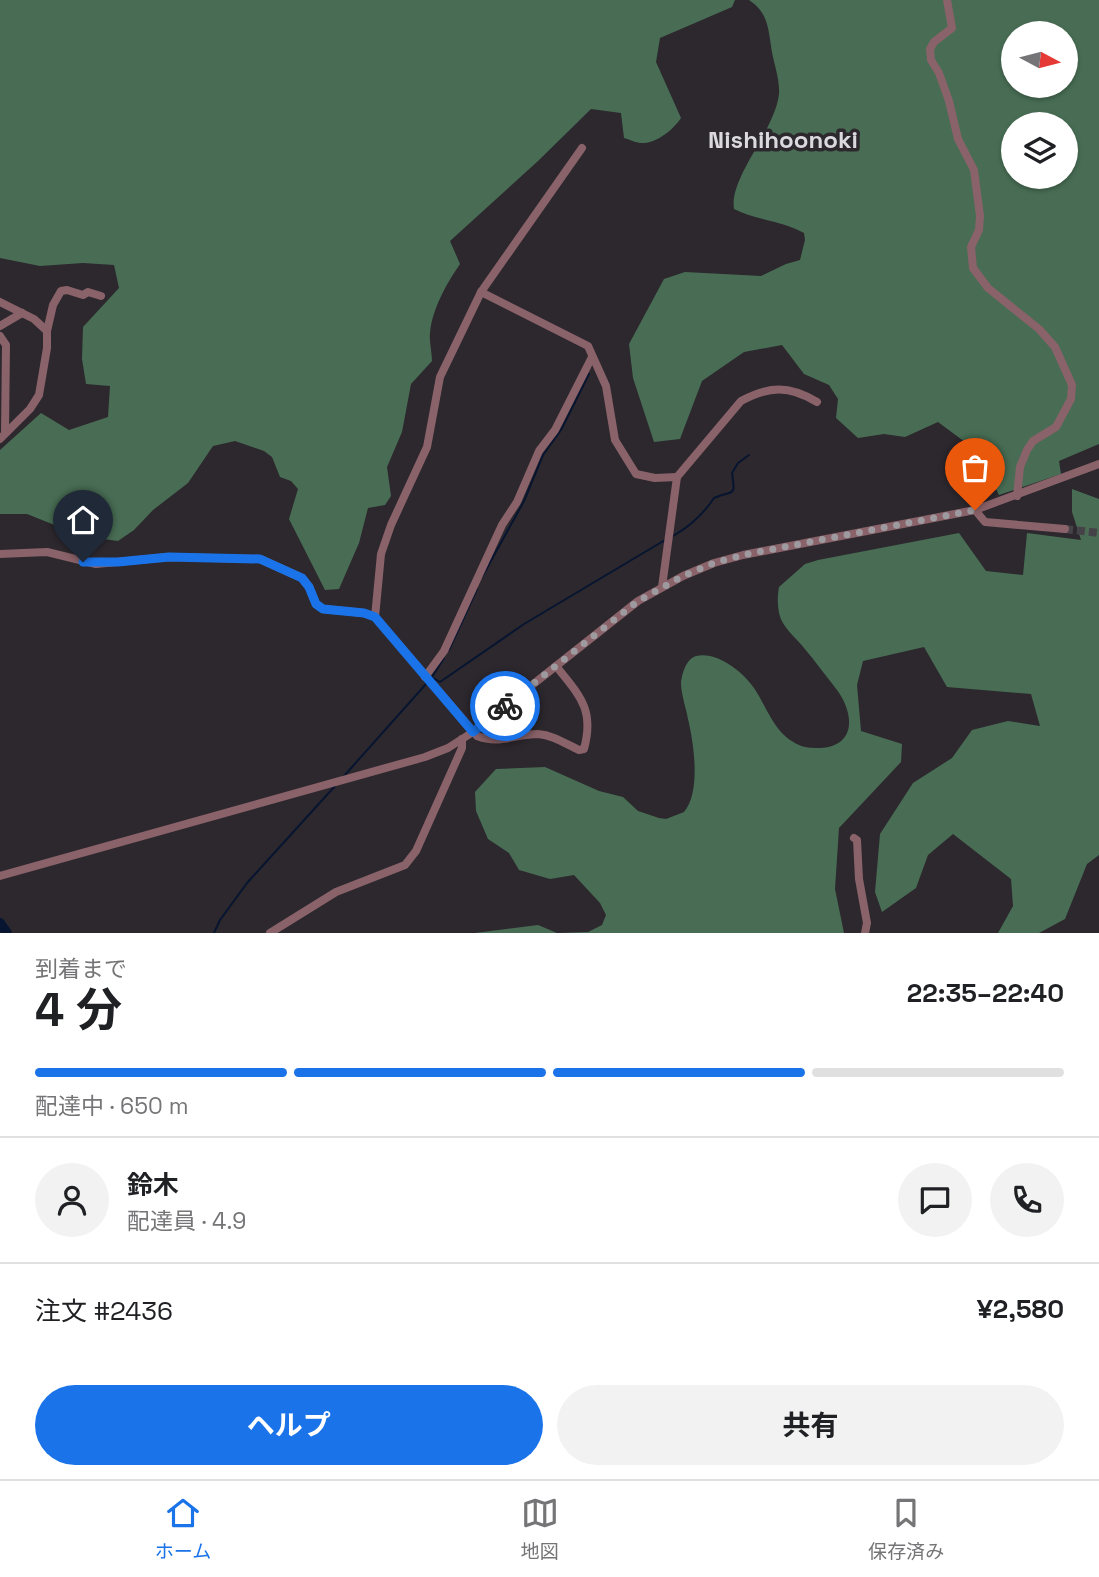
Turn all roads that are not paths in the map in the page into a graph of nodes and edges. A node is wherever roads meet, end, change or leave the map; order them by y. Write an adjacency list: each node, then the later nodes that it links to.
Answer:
1 (947, 0): 15 (street)
2 (582, 148): 3 (street)
3 (481, 292): 10 (street); 20 (street)
4 (101, 296): 8 (street)
5 (0, 302): 6 (street)
6 (22, 313): 7 (street); 8 (street)
7 (0, 326)
8 (47, 331): 12 (street)
9 (0, 336): 12 (street)
10 (592, 357): 14 (street); 22 (street)
11 (817, 402): 14 (street)
12 (3, 436)
13 (1099, 464): 15 (street)
14 (677, 477): 19 (street)
15 (1017, 496): 16 (street)
16 (975, 510): 17 (street); 19 (street)
17 (1065, 529)
18 (0, 554): 20 (street)
19 (662, 587): 21 (street)
20 (375, 617): 22 (street)
21 (556, 666): 23 (street); 23 (street)
22 (427, 680): 23 (street)
23 (473, 732): 24 (street)
24 (462, 739): 26 (street); 27 (street)
25 (854, 838): 28 (street)
26 (0, 876)
27 (270, 933)
28 (865, 933)

